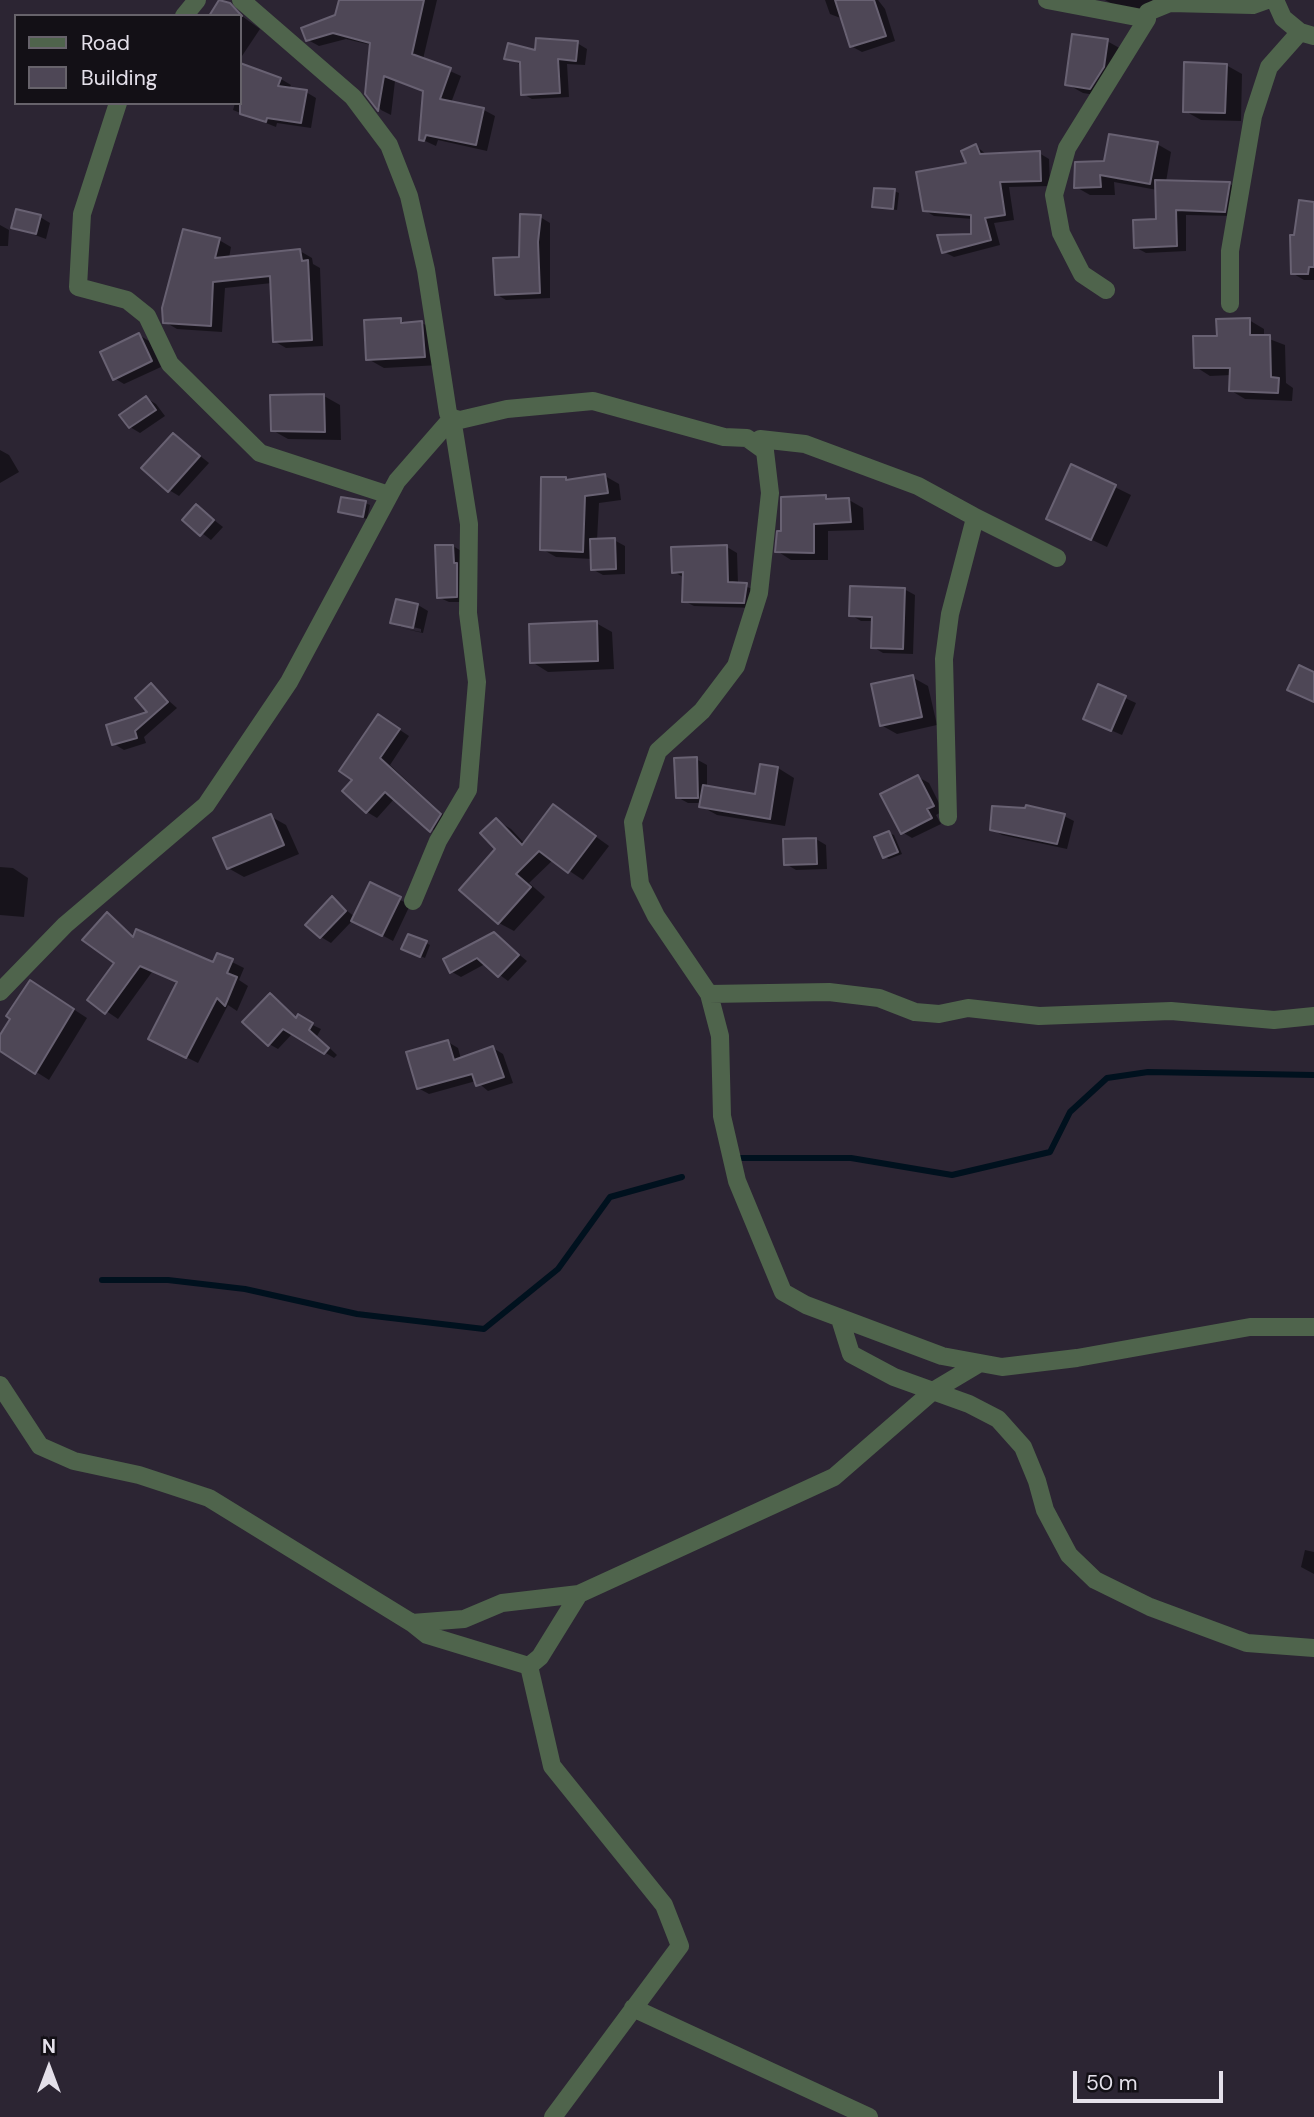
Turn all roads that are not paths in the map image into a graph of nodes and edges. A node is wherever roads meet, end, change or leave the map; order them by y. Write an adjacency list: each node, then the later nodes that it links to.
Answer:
1 (197, 0): 6 (street)
2 (241, 0): 12 (street)
3 (1047, 0): 7 (street)
4 (1267, 0): 7 (street)
5 (1275, 0): 8 (street)
6 (186, 14)
7 (1147, 19): 10 (street)
8 (1307, 34): 11 (street)
9 (117, 105): 14 (street)
10 (1106, 290)
11 (1230, 304)
12 (452, 418): 13 (street); 14 (street); 18 (street)
13 (759, 445): 15 (street); 20 (street)
14 (389, 495): 19 (street)
15 (973, 516): 16 (street); 17 (street)
16 (1057, 558)
17 (948, 817)
18 (413, 901)
19 (0, 992)
20 (709, 995): 21 (street); 22 (street)
21 (1314, 1016)
22 (840, 1320): 24 (street); 26 (street)
23 (1314, 1327): 24 (street)
24 (980, 1363): 26 (street)
25 (0, 1385): 28 (street)
26 (933, 1391): 27 (street); 29 (street)
27 (579, 1594): 28 (street); 30 (street)
28 (412, 1623): 30 (street)
29 (1314, 1648)
30 (529, 1666): 31 (street)
31 (633, 2008): 32 (street); 33 (street)
32 (553, 2117)
33 (869, 2117)

